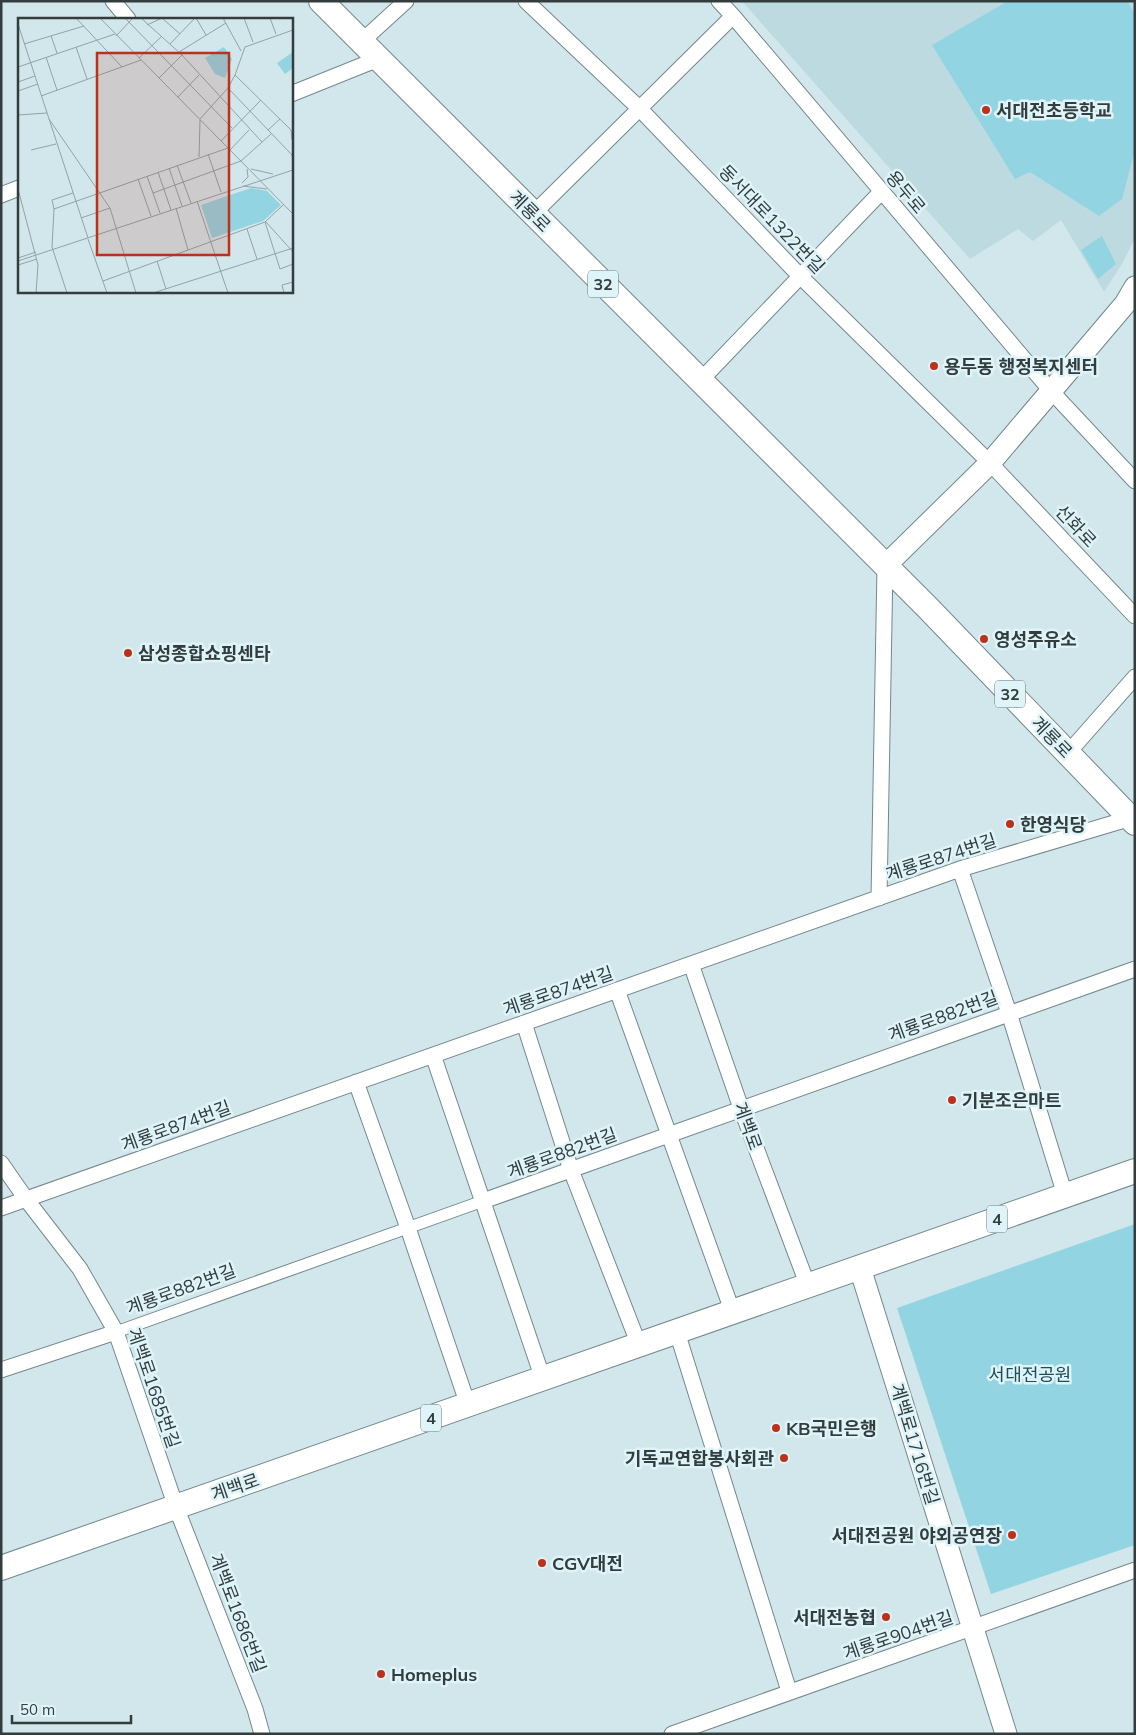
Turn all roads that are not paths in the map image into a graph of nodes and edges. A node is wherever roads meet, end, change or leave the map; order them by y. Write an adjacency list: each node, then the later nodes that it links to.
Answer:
1 (112, 1): 7 (street)
2 (321, 1): 8 (main road, 계룡로 / 32)
3 (406, 1): 8 (street)
4 (526, 1): 11 (street, 동서대로1322번길)
5 (719, 1): 6 (street, 용두로)
6 (733, 16): 11 (street); 13 (street, 용두로)
7 (127, 18)
8 (361, 42): 9 (main road, 계룡로 / 32)
9 (378, 59): 10 (street); 15 (main road, 계룡로 / 32)
10 (292, 94)
11 (639, 108): 15 (street); 16 (street, 동서대로1322번길)
12 (18, 188): 14 (street)
13 (881, 192): 16 (street); 19 (street, 용두로)
14 (1, 195)
15 (533, 214): 18 (main road, 계룡로 / 32)
16 (800, 276): 18 (street); 20 (street, 동서대로1322번길)
17 (1132, 302): 19 (main road)
18 (700, 381): 22 (main road, 계룡로 / 32)
19 (1052, 392): 20 (main road); 21 (street, 용두로)
20 (990, 463): 22 (main road); 23 (street, 선화로)
21 (1135, 482)
22 (885, 566): 25 (main road, 계룡로 / 32); 28 (street)
23 (1135, 616)
24 (1135, 677): 25 (street)
25 (1068, 753): 26 (main road, 계룡로 / 32)
26 (1133, 820): 27 (street, 계룡로874번길)
27 (960, 869): 28 (street, 계룡로874번길); 32 (street)
28 (879, 898): 29 (street, 계룡로874번길)
29 (691, 964): 31 (street, 계룡로874번길); 36 (street, 계백로)
30 (1135, 969): 32 (street, 계룡로882번길)
31 (617, 990): 33 (street, 계룡로874번길); 37 (street)
32 (1010, 1013): 36 (street, 계룡로882번길); 41 (street)
33 (524, 1023): 34 (street, 계룡로874번길); 39 (street)
34 (433, 1055): 35 (street, 계룡로874번길); 43 (street)
35 (356, 1082): 42 (street, 계룡로874번길); 45 (street)
36 (742, 1108): 37 (street, 계룡로882번길); 47 (street, 계백로)
37 (669, 1135): 39 (street, 계룡로882번길); 48 (street)
38 (1, 1163): 42 (street, 계백로1685번길)
39 (571, 1170): 43 (street, 계룡로882번길); 51 (street)
40 (1135, 1171): 41 (main road, 계백로 / 4)
41 (1065, 1195): 46 (main road, 계백로 / 4)
42 (26, 1199): 44 (street, 계룡로874번길); 49 (street, 계백로1685번길)
43 (483, 1201): 45 (street, 계룡로882번길); 53 (street)
44 (1, 1208)
45 (408, 1228): 49 (street, 계룡로882번길); 54 (street)
46 (860, 1268): 47 (main road, 계백로 / 4); 58 (main road, 계백로1716번길)
47 (808, 1286): 48 (main road, 계백로 / 4)
48 (733, 1312): 50 (main road, 계백로 / 4)
49 (116, 1332): 52 (street, 계룡로882번길); 55 (street, 계백로1685번길)
50 (677, 1332): 51 (main road, 계백로 / 4); 59 (street)
51 (639, 1345): 53 (main road, 계백로 / 4)
52 (1, 1370)
53 (543, 1379): 54 (main road, 계백로 / 4)
54 (468, 1405): 55 (main road, 계백로 / 4)
55 (176, 1507): 56 (main road, 계백로 / 4); 60 (street, 계백로1686번길)
56 (1, 1568)
57 (1135, 1570): 58 (street, 계룡로904번길)
58 (974, 1629): 59 (street, 계룡로904번길); 62 (main road, 계백로1716번길)
59 (789, 1692): 61 (street, 계룡로904번길)
60 (262, 1734)
61 (672, 1734)
62 (1006, 1734)

